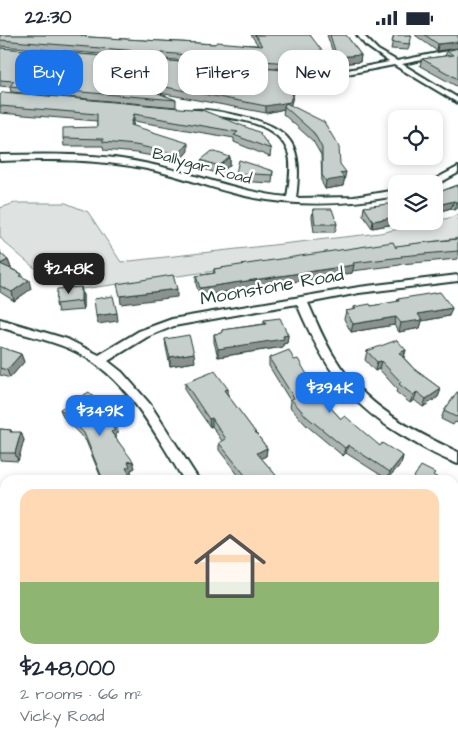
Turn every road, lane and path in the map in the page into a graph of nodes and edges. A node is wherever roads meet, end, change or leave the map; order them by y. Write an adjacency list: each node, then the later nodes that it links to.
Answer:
1 (360, 35): 3 (street)
2 (458, 51): 3 (street)
3 (396, 63): 4 (street); 5 (street)
4 (274, 73)
5 (458, 101)
6 (185, 111): 11 (street)
7 (0, 158): 11 (street, Ballygar Road)
8 (458, 170): 9 (street)
9 (443, 178)
10 (388, 194): 11 (street, Ballygar Road)
11 (291, 201)
12 (458, 278): 13 (street, Moonstone Road)
13 (301, 299): 15 (street, Moonstone Road); 16 (street)
14 (0, 323): 15 (street)
15 (100, 360): 17 (street)
16 (458, 458)
17 (189, 475)

